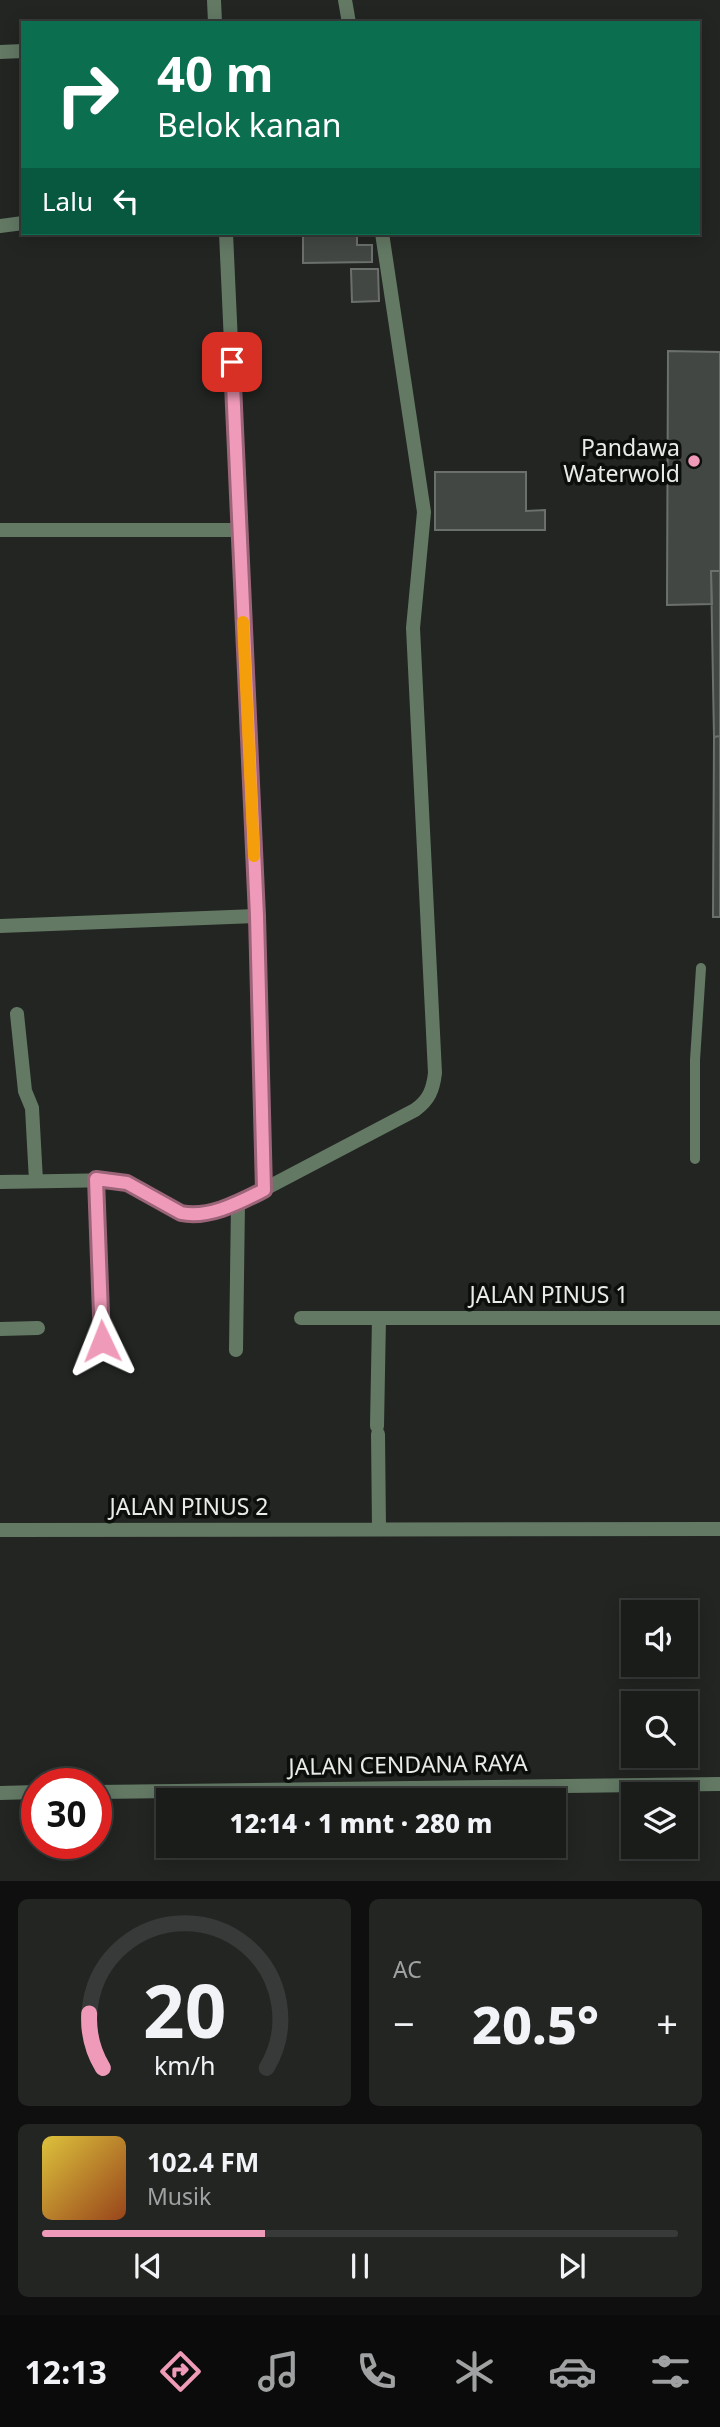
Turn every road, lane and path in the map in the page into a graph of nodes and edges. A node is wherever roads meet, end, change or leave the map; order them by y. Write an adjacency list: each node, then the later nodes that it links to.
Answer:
1 (214, 0): 3 (street)
2 (345, 0): 4 (street)
3 (215, 21)
4 (349, 21)
5 (21, 51): 6 (street)
6 (0, 52)
7 (21, 223): 8 (street)
8 (0, 226)
9 (226, 235): 12 (street)
10 (382, 235): 21 (street)
11 (0, 530): 12 (street)
12 (239, 530): 13 (street)
13 (257, 916): 14 (street); 21 (street)
14 (0, 926)
15 (701, 968): 17 (lane)
16 (17, 1014): 19 (street)
17 (695, 1159)
18 (96, 1179): 19 (street); 22 (street); 28 (street)
19 (36, 1181): 20 (street)
20 (0, 1182)
21 (264, 1190): 22 (street)
22 (238, 1203): 29 (street)
23 (301, 1318): 24 (street, JALAN PINUS 1)
24 (379, 1318): 25 (street, JALAN PINUS 1); 30 (street)
25 (720, 1318)
26 (38, 1328): 27 (street)
27 (0, 1329)
28 (102, 1341)
29 (236, 1350)
30 (379, 1529): 31 (street, JALAN PINUS 2); 32 (street, JALAN PINUS 2)
31 (720, 1529)
32 (0, 1530)
33 (720, 1784): 35 (street, JALAN CENDANA RAYA)
34 (21, 1792): 36 (street)
35 (112, 1792)
36 (0, 1793)

